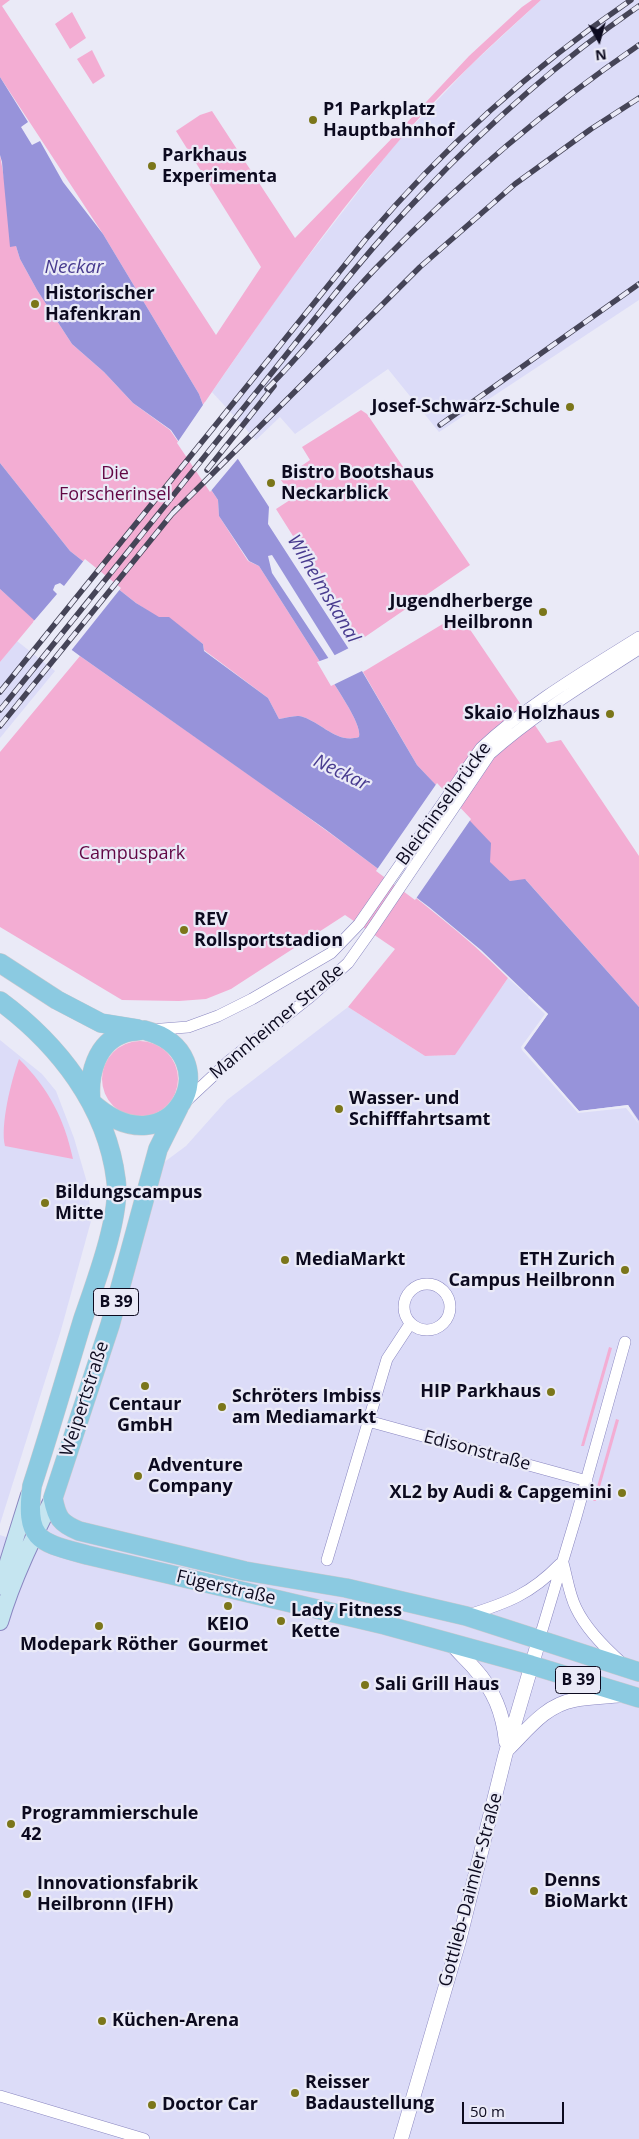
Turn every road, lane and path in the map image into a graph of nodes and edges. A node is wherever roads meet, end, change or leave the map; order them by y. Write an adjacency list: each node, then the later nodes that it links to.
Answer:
1 (639, 637): 3 (street)
2 (639, 649): 3 (street)
3 (548, 703): 4 (street, Bleichinselbrücke)
4 (486, 751): 5 (street, Bleichinselbrücke); 6 (street, Bleichinselbrücke)
5 (359, 924): 9 (street, Mannheimer Straße)
6 (370, 932): 11 (street, Mannheimer Straße)
7 (0, 963): 9 (main road, Mannheimer Straße / B 39)
8 (0, 1002): 10 (main road, B 39)
9 (144, 1030): 10 (main road); 11 (main road, B 39)
10 (91, 1102): 11 (main road); 16 (main road, Weipertstraße / B 39)
11 (179, 1107): 17 (main road, Weipertstraße / B 39)
12 (410, 1324): 12 (street); 14 (street)
13 (625, 1342): 15 (street)
14 (368, 1421): 15 (street, Edisonstraße); 19 (street)
15 (586, 1481): 20 (street)
16 (32, 1486): 18 (main road, B 39); 21 (main road, Weipertstraße)
17 (53, 1498): 18 (main road, Weipertstraße); 22 (main road, Fügerstraße / B 39)
18 (36, 1534): 21 (main road, Weipertstraße); 25 (main road, Fügerstraße / B 39)
19 (327, 1560)
20 (562, 1561): 22 (street); 24 (street); 27 (street)
21 (6, 1600): 23 (main road, Weipertstraße)
22 (466, 1616): 24 (main road, Fügerstraße / B 39)
23 (0, 1622)
24 (538, 1640): 26 (street, Gottlieb-Daimler-Straße); 27 (main road, Fügerstraße / B 39)
25 (450, 1642): 26 (main road, Fügerstraße / B 39); 29 (street)
26 (531, 1665): 28 (main road, Fügerstraße / B 39); 29 (street, Gottlieb-Daimler-Straße)
27 (633, 1670)
28 (632, 1696): 29 (street)
29 (506, 1751): 32 (street, Gottlieb-Daimler-Straße)
30 (0, 2096): 31 (street)
31 (144, 2139)
32 (401, 2139)

